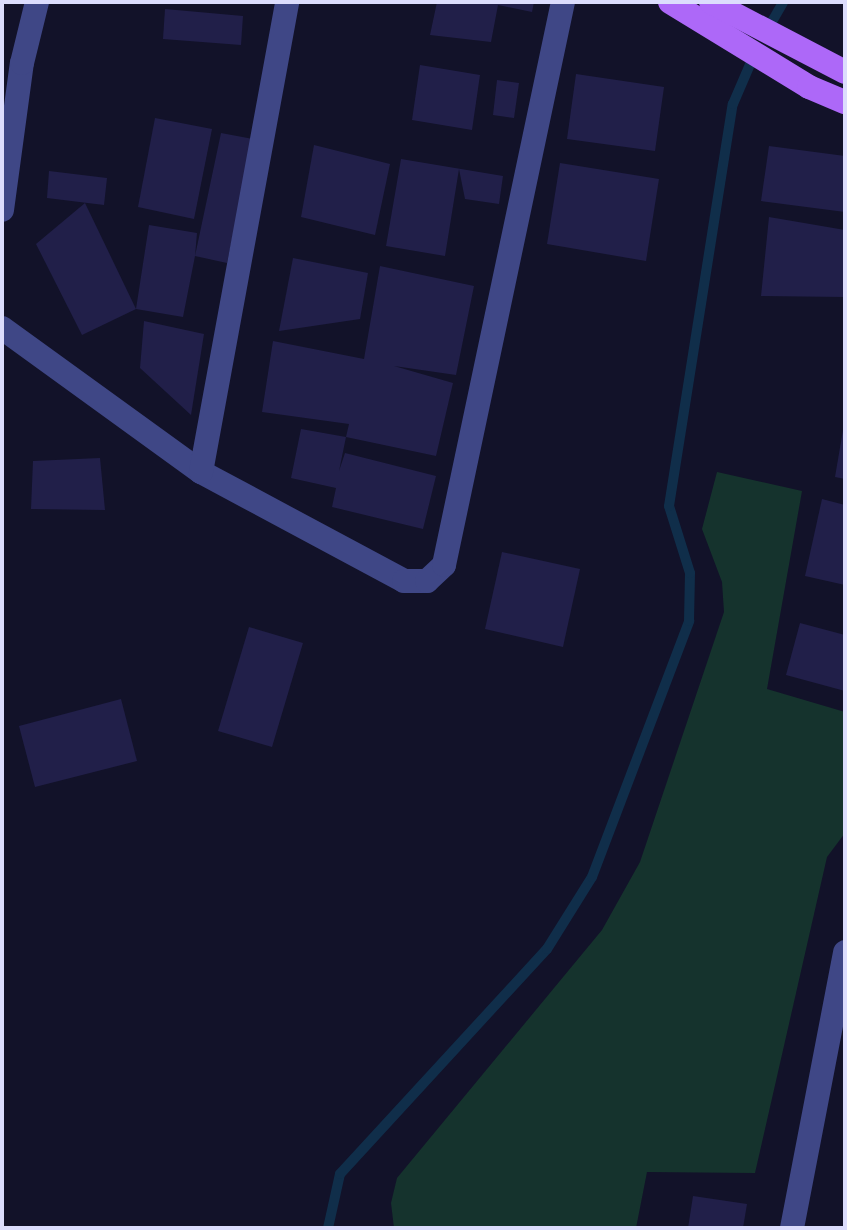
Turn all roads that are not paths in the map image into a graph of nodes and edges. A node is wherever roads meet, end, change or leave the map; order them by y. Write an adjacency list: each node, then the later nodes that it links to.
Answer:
1 (37, 2): 8 (street)
2 (287, 2): 10 (street)
3 (563, 2): 10 (street)
4 (670, 2): 7 (main road)
5 (718, 6): 6 (main road)
6 (845, 72)
7 (845, 102)
8 (2, 210)
9 (2, 328): 10 (street)
10 (201, 472)
11 (845, 952): 12 (street)
12 (792, 1228)

